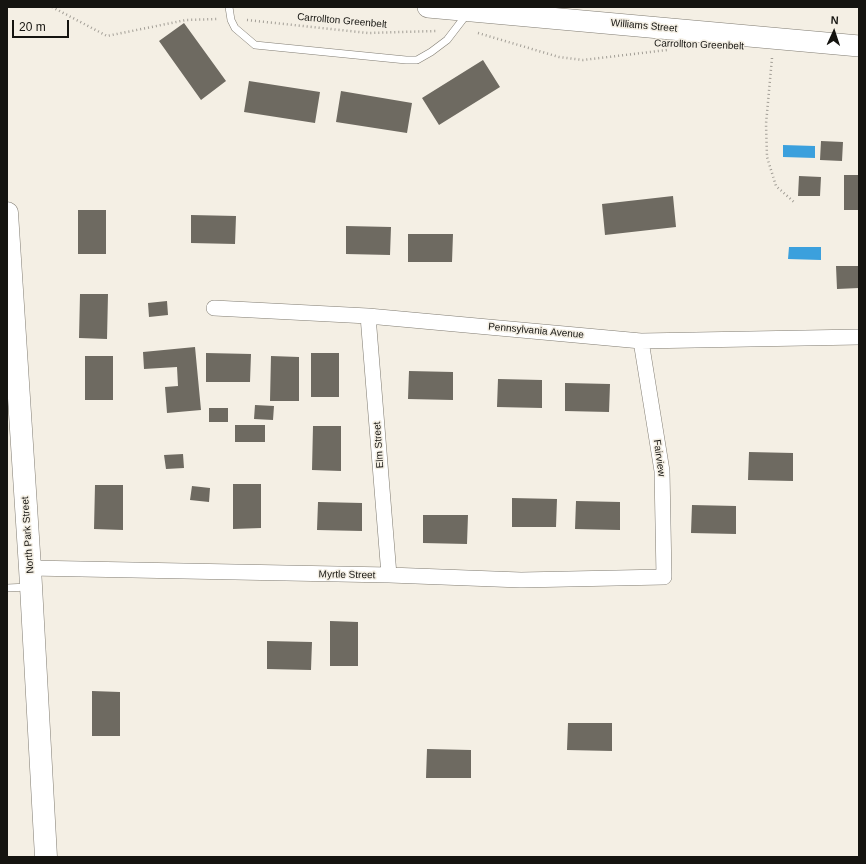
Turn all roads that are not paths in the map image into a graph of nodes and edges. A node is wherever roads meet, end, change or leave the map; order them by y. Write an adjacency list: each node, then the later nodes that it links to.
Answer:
1 (229, 7): 3 (lane)
2 (428, 7): 3 (street, Williams Street)
3 (470, 21): 4 (street, Williams Street)
4 (859, 46)
5 (7, 213): 11 (main road, North Park Street)
6 (214, 308): 7 (street, Pennsylvania Avenue)
7 (368, 316): 9 (street, Pennsylvania Avenue); 10 (street, Elm Street)
8 (859, 337): 9 (street, Pennsylvania Avenue)
9 (641, 340): 12 (street, Fairview)
10 (389, 575): 11 (street, Myrtle Street); 12 (street, Myrtle Street)
11 (31, 577): 13 (lane); 14 (main road, North Park Street)
12 (664, 577)
13 (7, 588)
14 (46, 857)

